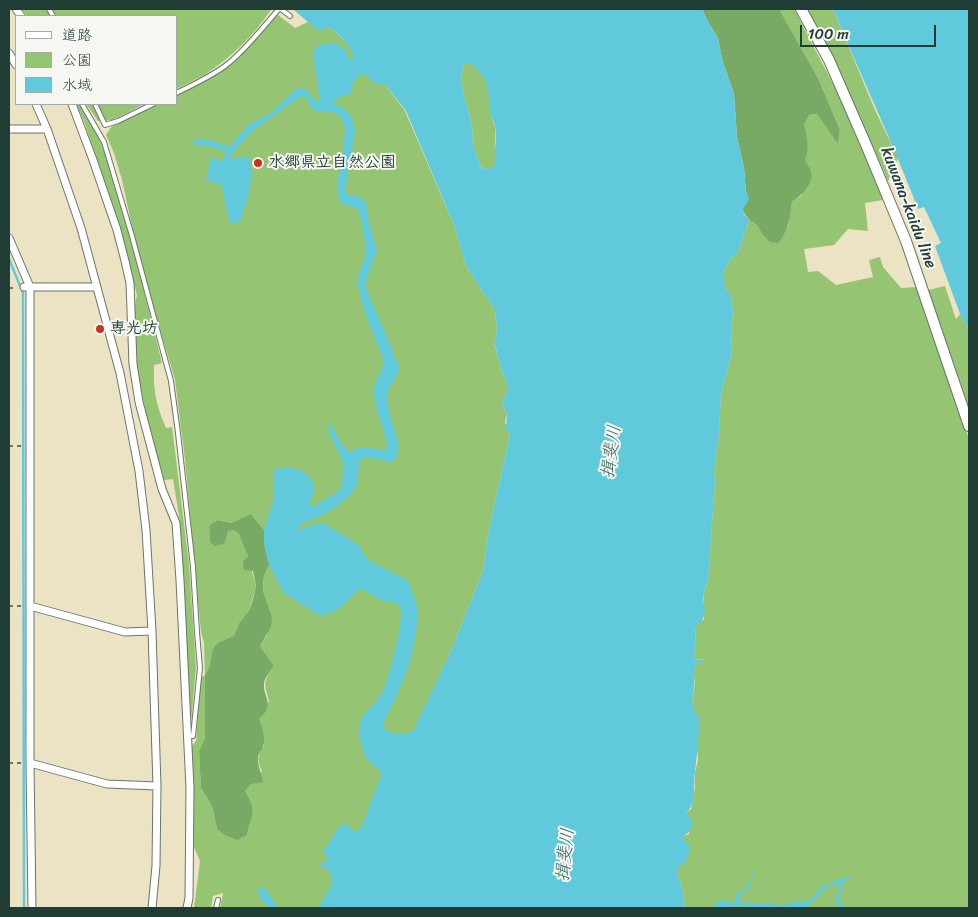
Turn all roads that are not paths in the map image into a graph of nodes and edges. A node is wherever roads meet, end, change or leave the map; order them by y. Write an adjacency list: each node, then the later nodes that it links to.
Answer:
1 (280, 9): 3 (lane); 4 (lane)
2 (801, 9): 17 (main road, kuwana-kaidu line)
3 (290, 16)
4 (178, 91)
5 (36, 105): 13 (street)
6 (72, 105): 20 (street)
7 (83, 105): 11 (lane)
8 (95, 105): 10 (lane)
9 (151, 105): 10 (lane)
10 (105, 125): 11 (lane)
11 (96, 127): 20 (lane)
12 (9, 129): 13 (street)
13 (47, 129): 16 (street)
14 (9, 238): 15 (street)
15 (24, 287): 16 (street); 18 (street)
16 (96, 287): 19 (street)
17 (969, 426)
18 (30, 606): 19 (street); 21 (street)
19 (152, 630): 22 (street)
20 (188, 736): 26 (street)
21 (30, 763): 22 (street); 24 (street)
22 (157, 786): 25 (street)
23 (218, 900): 27 (lane)
24 (32, 908)
25 (152, 908)
26 (187, 908)
27 (216, 908)

